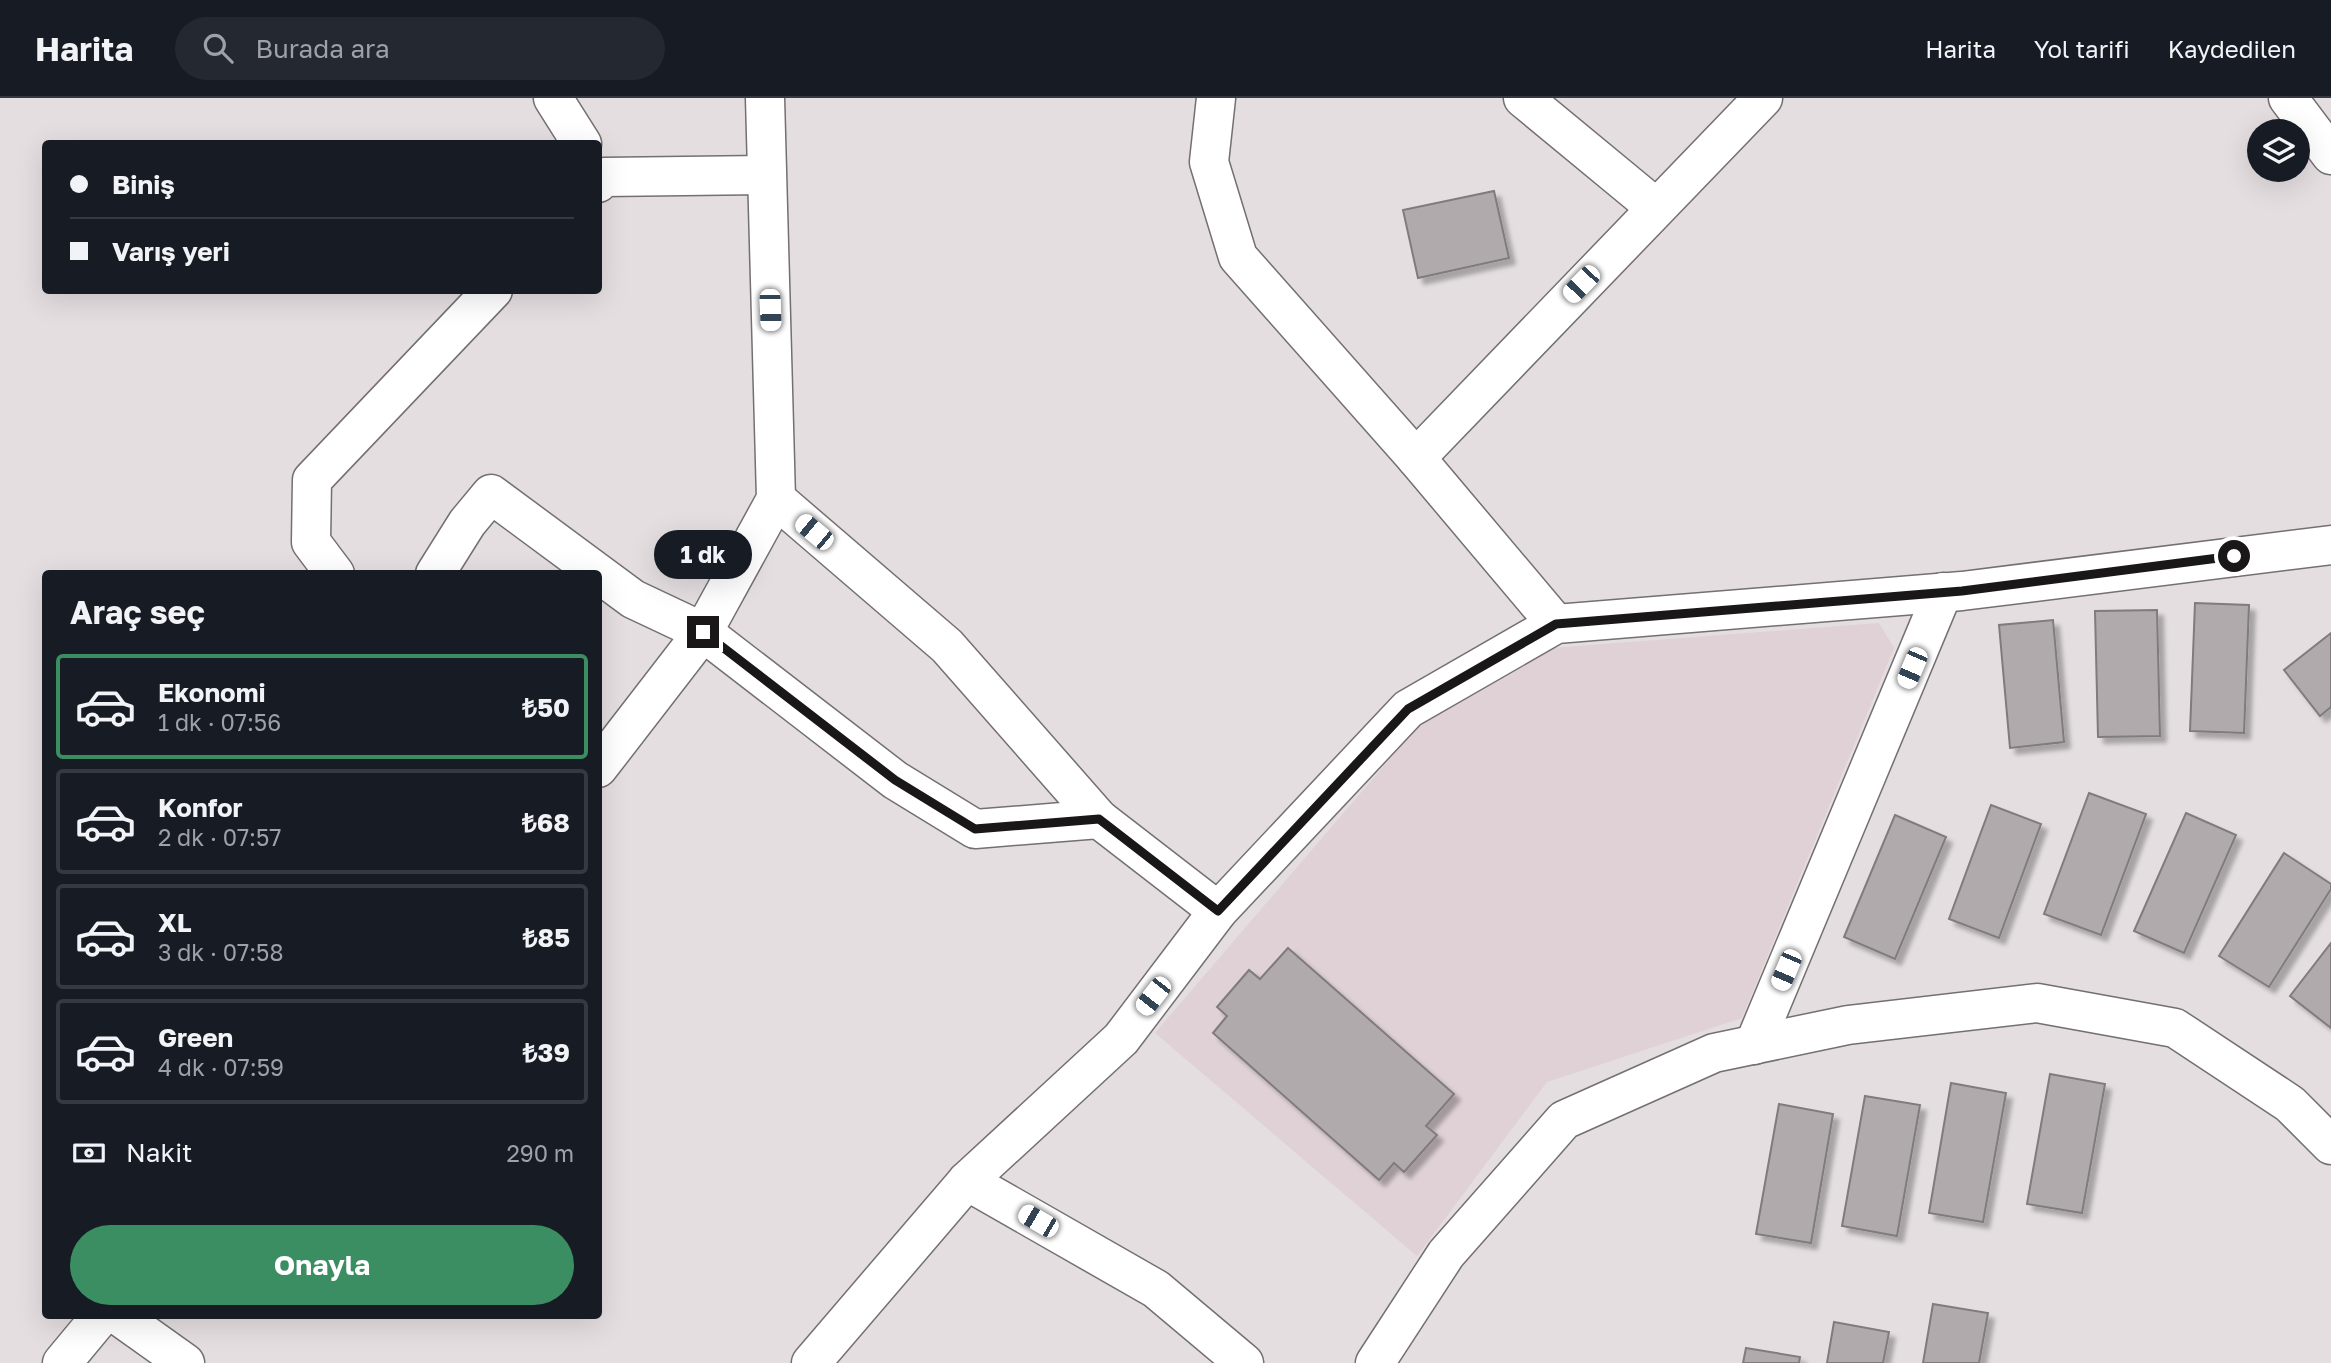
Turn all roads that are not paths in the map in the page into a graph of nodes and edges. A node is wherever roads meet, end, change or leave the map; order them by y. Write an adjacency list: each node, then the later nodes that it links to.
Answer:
1 (553, 98): 7 (street)
2 (765, 98): 9 (street)
3 (1216, 98): 13 (street)
4 (1523, 98): 11 (street)
5 (1763, 98): 11 (street)
6 (2288, 98): 8 (street)
7 (579, 140)
8 (2331, 155)
9 (766, 174): 10 (street); 14 (street)
10 (602, 176)
11 (1655, 207): 13 (street)
12 (489, 294): 16 (street)
13 (1416, 458): 21 (street)
14 (776, 499): 22 (street); 24 (street)
15 (2331, 545): 20 (street)
16 (332, 570)
17 (438, 570): 18 (street)
18 (594, 570)
19 (602, 576): 22 (street)
20 (1943, 592): 21 (street); 26 (street)
21 (1556, 624): 25 (street)
22 (703, 632): 23 (street); 24 (street)
23 (602, 763)
24 (1099, 819): 25 (street)
25 (1218, 911): 28 (street)
26 (1754, 1045): 27 (street); 35 (street)
27 (2331, 1144)
28 (967, 1181): 33 (street); 34 (street)
29 (99, 1319): 31 (street)
30 (123, 1319): 32 (street)
31 (62, 1363)
32 (185, 1363)
33 (811, 1363)
34 (1244, 1363)
35 (1375, 1363)

